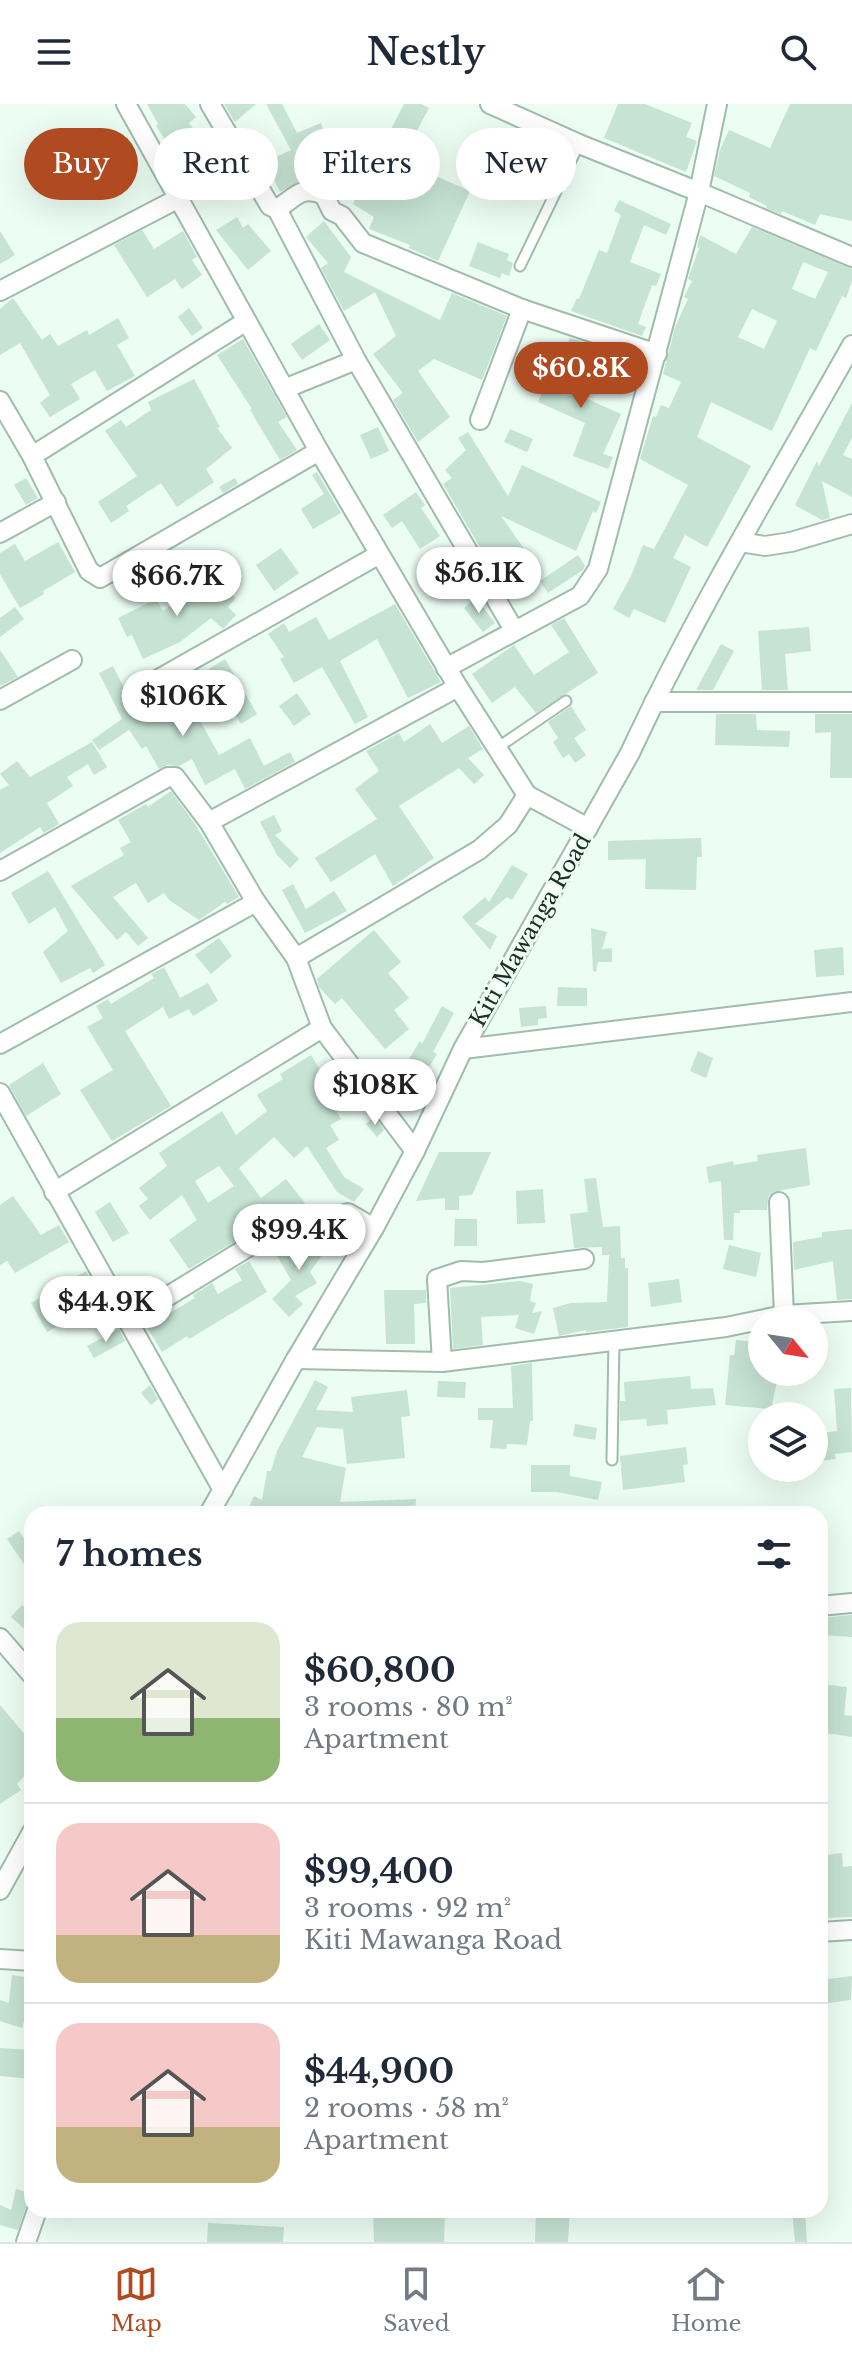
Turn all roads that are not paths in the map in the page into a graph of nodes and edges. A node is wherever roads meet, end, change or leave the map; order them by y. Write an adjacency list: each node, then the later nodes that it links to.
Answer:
1 (126, 104): 6 (street)
2 (210, 104): 10 (street)
3 (490, 104): 5 (street)
4 (717, 104): 7 (street)
5 (579, 144): 7 (street); 12 (lane)
6 (154, 154)
7 (699, 192): 11 (street); 17 (street)
8 (175, 200): 13 (street)
9 (180, 200): 15 (street)
10 (277, 209): 14 (street); 18 (street)
11 (852, 257)
12 (520, 266)
13 (0, 291)
14 (522, 309): 17 (street); 21 (street)
15 (245, 322): 19 (street); 23 (street)
16 (852, 345): 27 (street, Kiti Mawanga Road)
17 (657, 354): 29 (street)
18 (356, 360): 19 (street); 29 (street)
19 (284, 389): 22 (street)
20 (0, 401): 23 (street)
21 (480, 420)
22 (319, 451): 24 (street); 28 (street)
23 (32, 456): 24 (street)
24 (56, 502): 26 (street)
25 (852, 524): 27 (street)
26 (0, 533)
27 (740, 542): 36 (street, Kiti Mawanga Road)
28 (378, 555): 31 (street); 32 (street)
29 (514, 630): 31 (street)
30 (72, 660): 34 (street)
31 (446, 668): 33 (street)
32 (155, 681)
33 (458, 687): 38 (street); 40 (street)
34 (0, 700)
35 (566, 701): 38 (lane)
36 (654, 702): 37 (street); 41 (street, Kiti Mawanga Road)
37 (852, 702)
38 (497, 748): 39 (street)
39 (527, 795): 41 (street); 44 (street)
40 (209, 822): 42 (street); 43 (street)
41 (588, 828): 48 (street, Kiti Mawanga Road)
42 (0, 871)
43 (256, 902): 44 (street); 47 (street)
44 (296, 958): 46 (street)
45 (852, 1002): 48 (street)
46 (322, 1028): 50 (street); 51 (street)
47 (0, 1044)
48 (463, 1049): 50 (street, Kiti Mawanga Road)
49 (0, 1093): 51 (street)
50 (415, 1151): 53 (street, Kiti Mawanga Road)
51 (54, 1192): 58 (street)
52 (779, 1202): 55 (street)
53 (374, 1228): 58 (street); 61 (street, Kiti Mawanga Road)
54 (584, 1259): 62 (street)
55 (784, 1306)
56 (852, 1311): 57 (street)
57 (828, 1312)
58 (129, 1320): 64 (street)
59 (748, 1322): 60 (street)
60 (614, 1339): 62 (street); 63 (lane)
61 (296, 1359): 62 (street); 64 (street, Kiti Mawanga Road)
62 (442, 1362)
63 (612, 1460)
64 (223, 1490): 65 (street, Kiti Mawanga Road)
65 (214, 1506)
66 (852, 1603): 67 (street)
67 (828, 1605)
68 (0, 1638): 69 (street)
69 (24, 1666)
70 (24, 1846): 71 (street)
71 (0, 1890)
72 (852, 1930): 73 (street)
73 (828, 1932)
74 (0, 1959): 75 (street)
75 (24, 1960)
76 (34, 2218): 77 (street)
77 (26, 2242)

